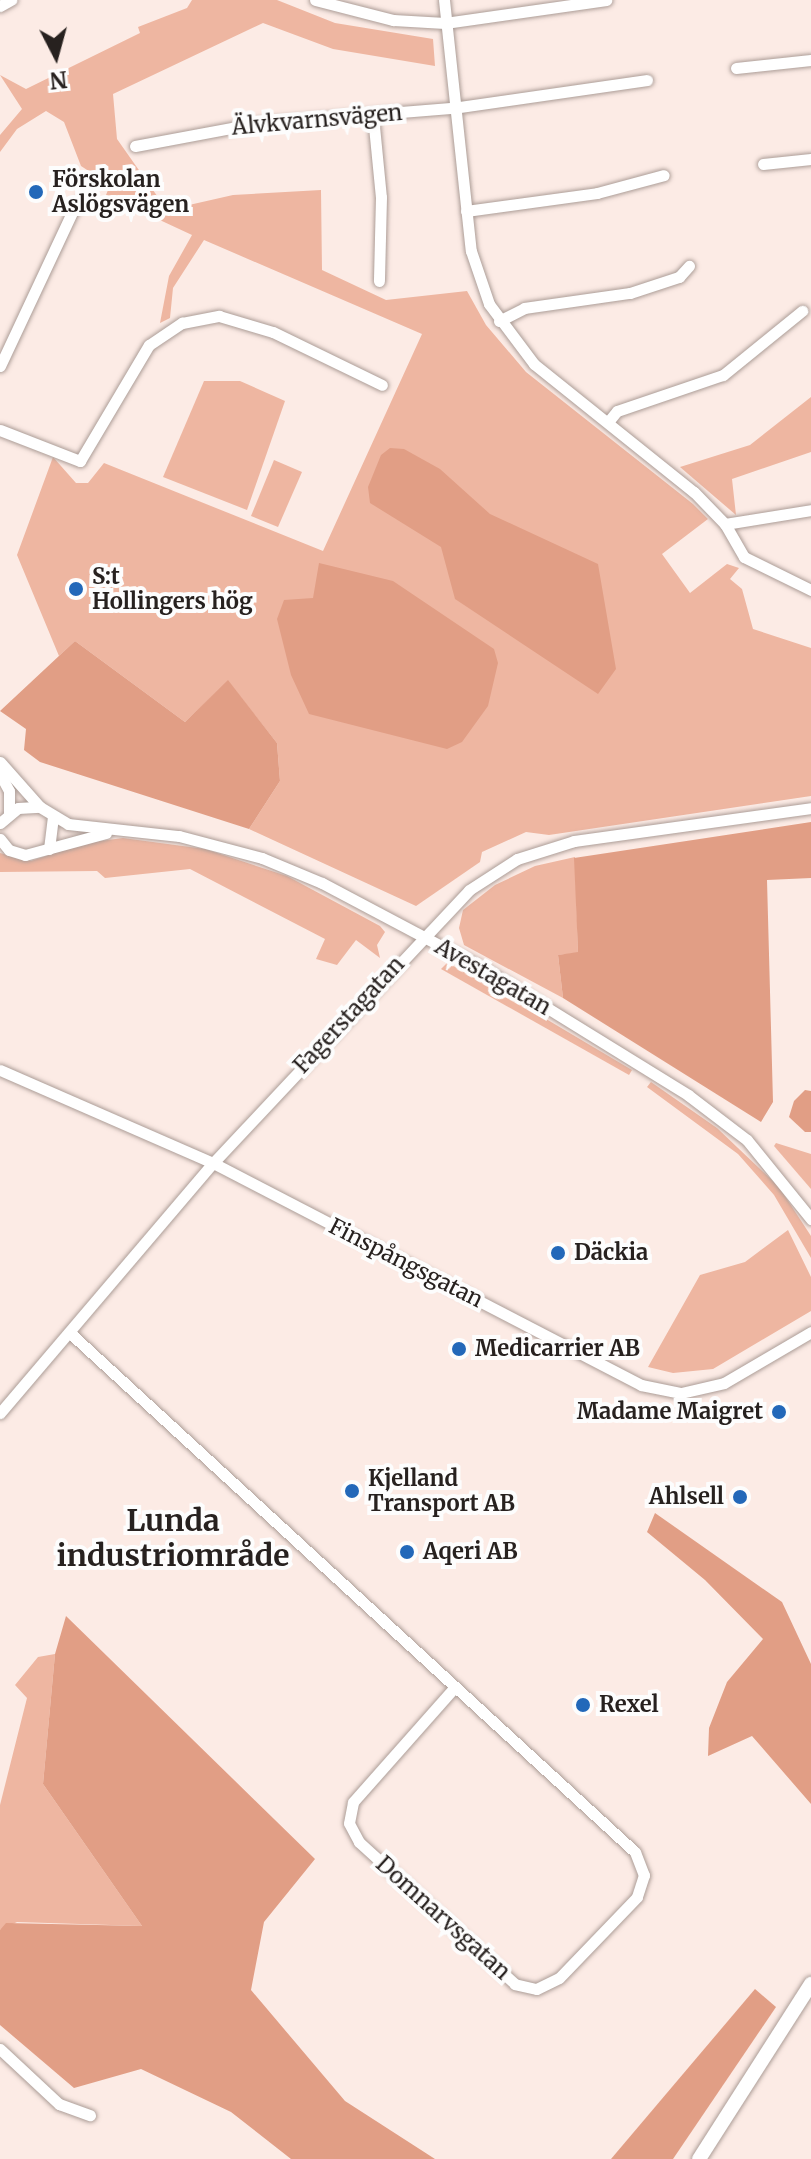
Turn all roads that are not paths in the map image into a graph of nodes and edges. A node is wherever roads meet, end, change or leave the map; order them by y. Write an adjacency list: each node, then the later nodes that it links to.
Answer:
1 (11, 0): 5 (street)
2 (315, 0): 6 (street)
3 (444, 0): 6 (street)
4 (606, 0): 6 (street)
5 (0, 6)
6 (445, 23): 10 (street)
7 (811, 60): 8 (street)
8 (736, 68)
9 (647, 80): 10 (street, Älvkvarnsvägen)
10 (453, 108): 11 (street, Älvkvarnsvägen); 17 (street)
11 (373, 116): 12 (street, Älvkvarnsvägen); 19 (street)
12 (135, 146)
13 (811, 159): 14 (street)
14 (763, 164)
15 (664, 175): 17 (street)
16 (89, 192): 22 (street)
17 (466, 211): 21 (street)
18 (689, 266): 21 (street)
19 (379, 281)
20 (802, 311): 24 (street)
21 (499, 321): 24 (street)
22 (0, 366)
23 (382, 385): 25 (street)
24 (608, 422): 27 (street)
25 (0, 430)
26 (811, 510): 27 (street)
27 (725, 524): 28 (street)
28 (811, 590)
29 (0, 762): 31 (street)
30 (0, 774): 33 (street)
31 (40, 807): 33 (street); 34 (street)
32 (811, 808): 39 (street, Fagerstagatan)
33 (9, 813): 35 (street)
34 (53, 818): 36 (street, Avestagatan); 38 (street)
35 (0, 823)
36 (122, 830): 38 (street, Avestagatan); 39 (street, Avestagatan)
37 (1, 843): 38 (street, Avestagatan)
38 (49, 849)
39 (422, 936): 41 (street, Fagerstagatan); 42 (street, Avestagatan)
40 (0, 1070): 41 (street, Finspångsgatan)
41 (213, 1163): 43 (street, Finspångsgatan); 44 (street, Fagerstagatan)
42 (811, 1219)
43 (811, 1332)
44 (70, 1333): 45 (street, Fagerstagatan); 46 (street, Domnarvsgatan)
45 (0, 1413)
46 (454, 1688): 46 (street, Domnarvsgatan)
47 (811, 1984): 50 (main road)
48 (0, 2049): 49 (street)
49 (90, 2115)
50 (699, 2159)

